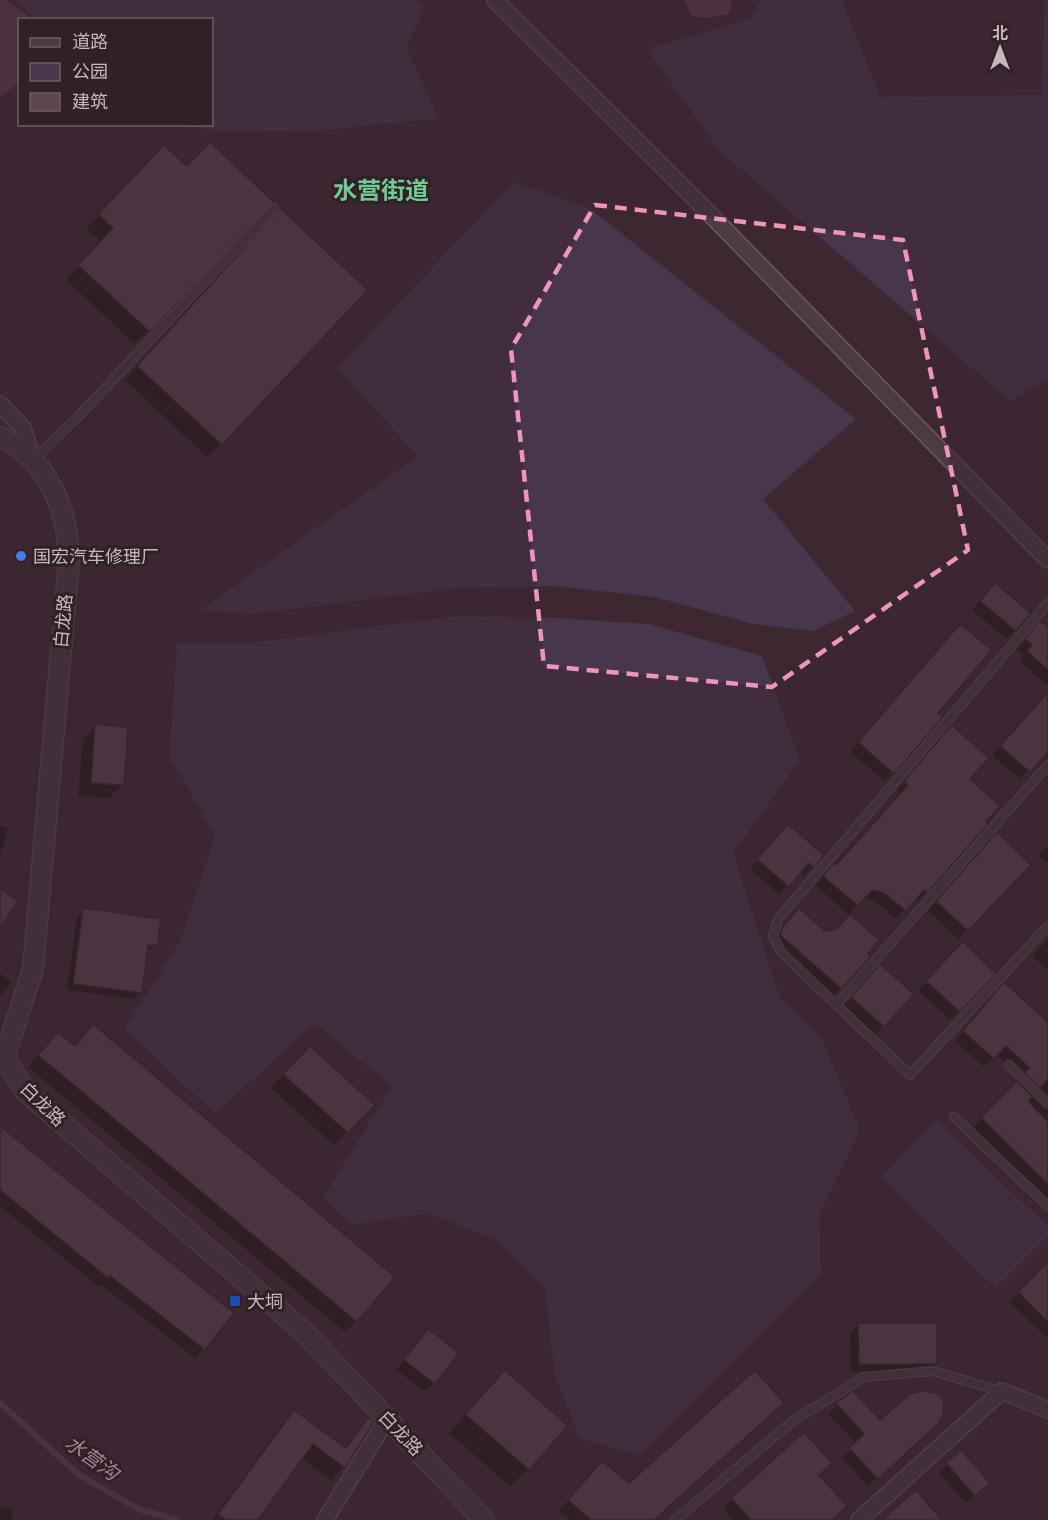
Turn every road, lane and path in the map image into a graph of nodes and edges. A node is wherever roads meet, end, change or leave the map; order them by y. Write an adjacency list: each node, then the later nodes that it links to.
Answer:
1 (495, 0): 6 (street)
2 (274, 208): 5 (lane)
3 (0, 404): 5 (street)
4 (0, 437): 5 (street, 白龙路)
5 (33, 460): 17 (street, 白龙路)
6 (1048, 560)
7 (1048, 603): 10 (lane)
8 (1048, 765): 10 (lane)
9 (1048, 926): 10 (lane)
10 (837, 1005)
11 (1009, 1065): 12 (lane)
12 (1047, 1100)
13 (954, 1117): 14 (lane)
14 (1048, 1206)
15 (1002, 1391): 16 (street); 20 (lane); 21 (street)
16 (1048, 1410)
17 (387, 1419): 18 (street); 19 (street, 白龙路)
18 (325, 1520)
19 (484, 1520)
20 (675, 1520)
21 (859, 1520)

